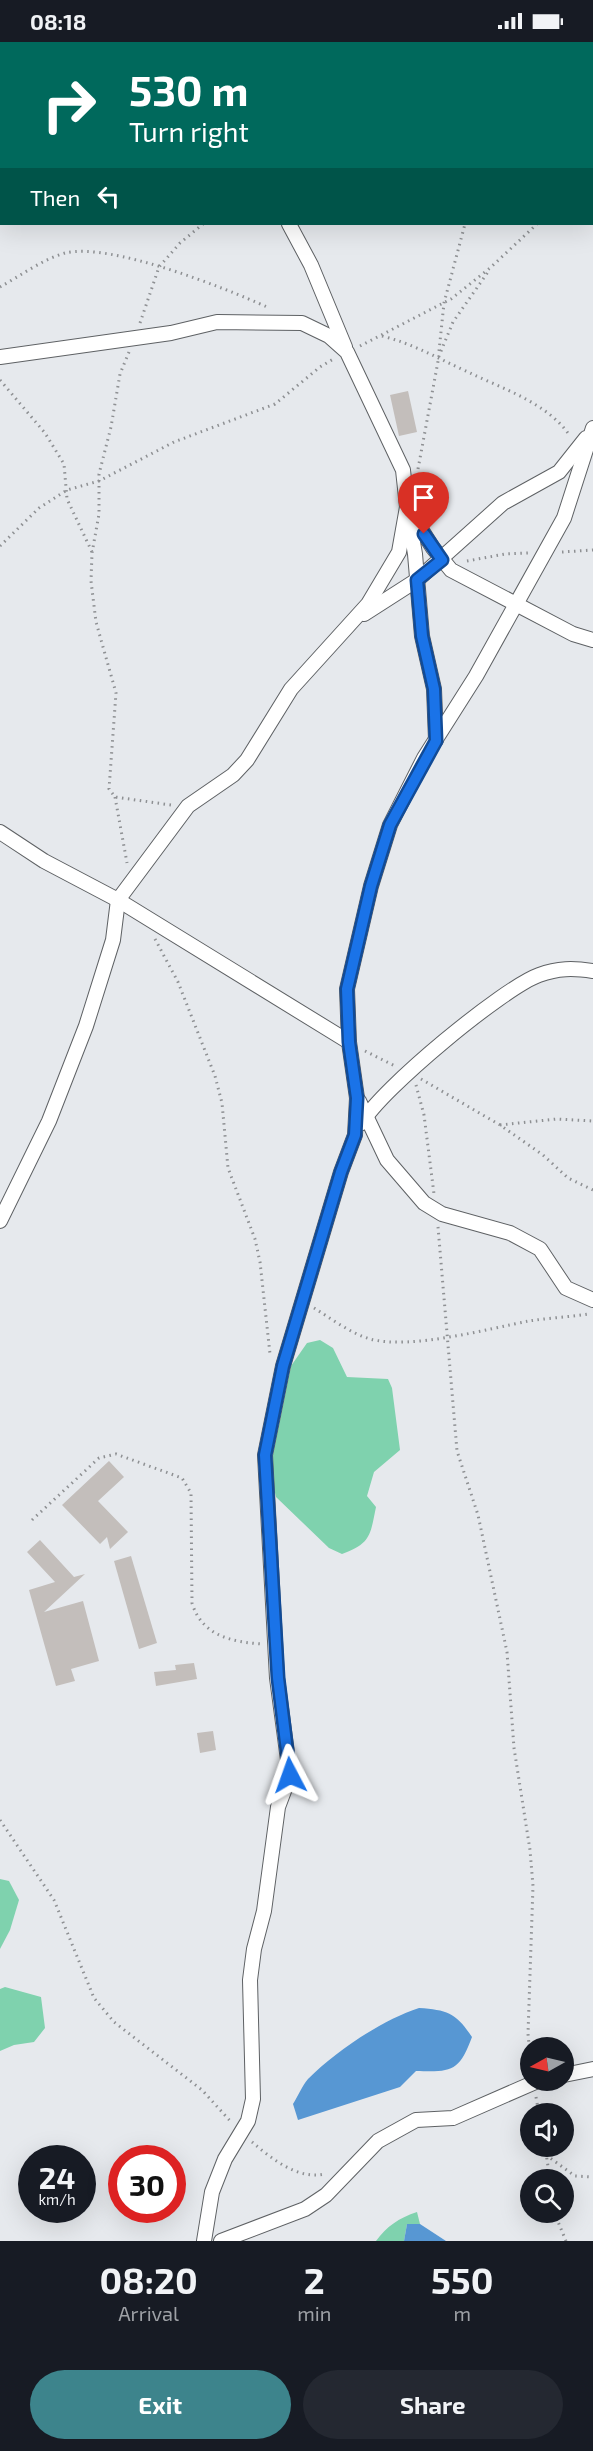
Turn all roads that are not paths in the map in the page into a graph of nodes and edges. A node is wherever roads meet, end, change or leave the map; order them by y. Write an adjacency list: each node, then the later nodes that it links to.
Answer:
1 (290, 225): 2 (street)
2 (346, 352): 3 (street); 5 (street)
3 (0, 357)
4 (592, 429): 6 (street); 8 (street)
5 (407, 507): 6 (street); 7 (street); 9 (street)
6 (445, 563): 7 (street); 8 (street)
7 (417, 580): 9 (street); 11 (street)
8 (517, 605): 10 (street); 11 (street)
9 (347, 625): 13 (street)
10 (593, 640)
11 (436, 741): 15 (street)
12 (0, 832): 13 (street)
13 (118, 900): 15 (street); 19 (street)
14 (593, 971): 17 (street)
15 (349, 1042): 16 (street)
16 (357, 1098): 17 (street); 18 (street)
17 (366, 1116): 18 (street); 20 (street)
18 (355, 1135): 24 (street)
19 (0, 1221)
20 (593, 1300)
21 (593, 2069): 22 (street)
22 (574, 2073)
23 (520, 2089): 25 (street)
24 (204, 2241)
25 (220, 2241)

